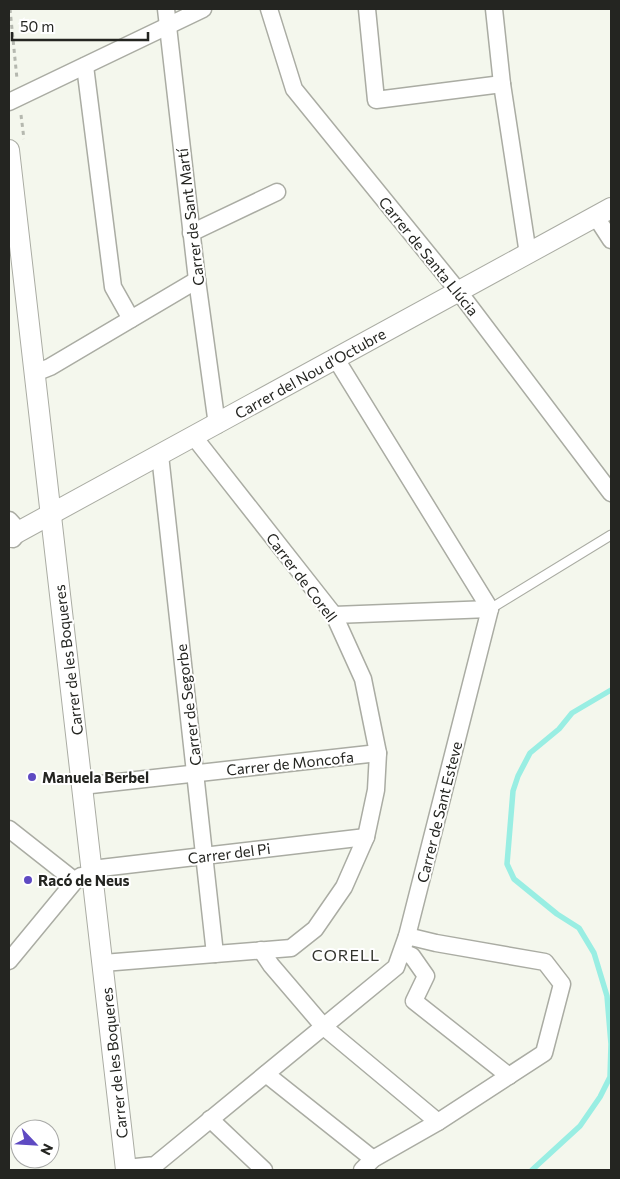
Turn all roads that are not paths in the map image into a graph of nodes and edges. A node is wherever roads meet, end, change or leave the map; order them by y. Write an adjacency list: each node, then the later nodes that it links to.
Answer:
1 (166, 9): 6 (street, Carrer de Sant Martí)
2 (203, 9): 6 (street)
3 (269, 9): 18 (street, Carrer de Santa Llúcia)
4 (367, 9): 8 (street)
5 (494, 9): 8 (street)
6 (168, 26): 7 (street); 13 (street, Carrer de Sant Martí)
7 (85, 66): 9 (street); 19 (street)
8 (502, 84): 15 (street)
9 (14, 100)
10 (9, 150): 21 (street, Carrer de les Boqueres)
11 (277, 192): 13 (street)
12 (603, 213): 14 (street); 15 (street, Carrer del Nou d'Octubre)
13 (191, 233): 17 (street, Carrer de Sant Martí)
14 (611, 240)
15 (528, 254): 18 (street, Carrer del Nou d'Octubre)
16 (9, 258): 26 (street, Carrer de les Boqueres)
17 (197, 280): 19 (street); 22 (street, Carrer de Sant Martí)
18 (459, 292): 20 (street, Carrer del Nou d'Octubre); 25 (street, Carrer de Santa Llúcia)
19 (131, 320): 21 (street)
20 (336, 359): 22 (street, Carrer del Nou d'Octubre); 29 (street)
21 (35, 373): 26 (street, Carrer de les Boqueres)
22 (217, 424): 23 (street, Carrer del Nou d'Octubre)
23 (194, 437): 24 (street, Carrer del Nou d'Octubre); 30 (street, Carrer de Corell)
24 (160, 456): 26 (street, Carrer del Nou d'Octubre); 32 (street, Carrer de Segorbe)
25 (611, 493)
26 (46, 517): 27 (street, Carrer del Nou d'Octubre); 33 (street, Carrer de les Boqueres); 37 (street, Carrer de les Boqueres)
27 (11, 533)
28 (611, 535): 29 (lane)
29 (490, 609): 30 (street); 38 (street, Carrer de Sant Esteve)
30 (334, 614): 31 (street, Carrer de Corell)
31 (378, 753): 32 (street, Carrer de Moncofa); 35 (street, Carrer de Corell)
32 (196, 774): 33 (street, Carrer de Moncofa); 36 (street, Carrer de Segorbe)
33 (82, 786): 37 (street, Carrer de les Boqueres)
34 (9, 828): 37 (street)
35 (366, 837): 36 (street, Carrer del Pi); 39 (street, Carrer de Corell)
36 (205, 856): 37 (street, Carrer del Pi); 41 (street, Carrer de Segorbe)
37 (82, 876): 42 (street); 43 (street, Carrer de les Boqueres); 51 (street, Carrer de les Boqueres)
38 (408, 936): 40 (street, Carrer de Sant Esteve); 46 (street)
39 (261, 950): 41 (street, Carrer de Corell); 44 (street)
40 (402, 952): 44 (street, Carrer de Sant Esteve); 46 (street)
41 (214, 954): 43 (street, Carrer de Corell)
42 (9, 961)
43 (102, 963): 51 (street, Carrer de les Boqueres)
44 (324, 1027): 45 (street, Carrer de Sant Esteve); 48 (street)
45 (266, 1074): 47 (street, Carrer de Sant Esteve); 49 (street)
46 (509, 1076): 48 (street)
47 (210, 1119): 50 (street); 51 (street, Carrer de Sant Esteve)
48 (438, 1122): 49 (street)
49 (368, 1165)
50 (255, 1167)
51 (122, 1169)

